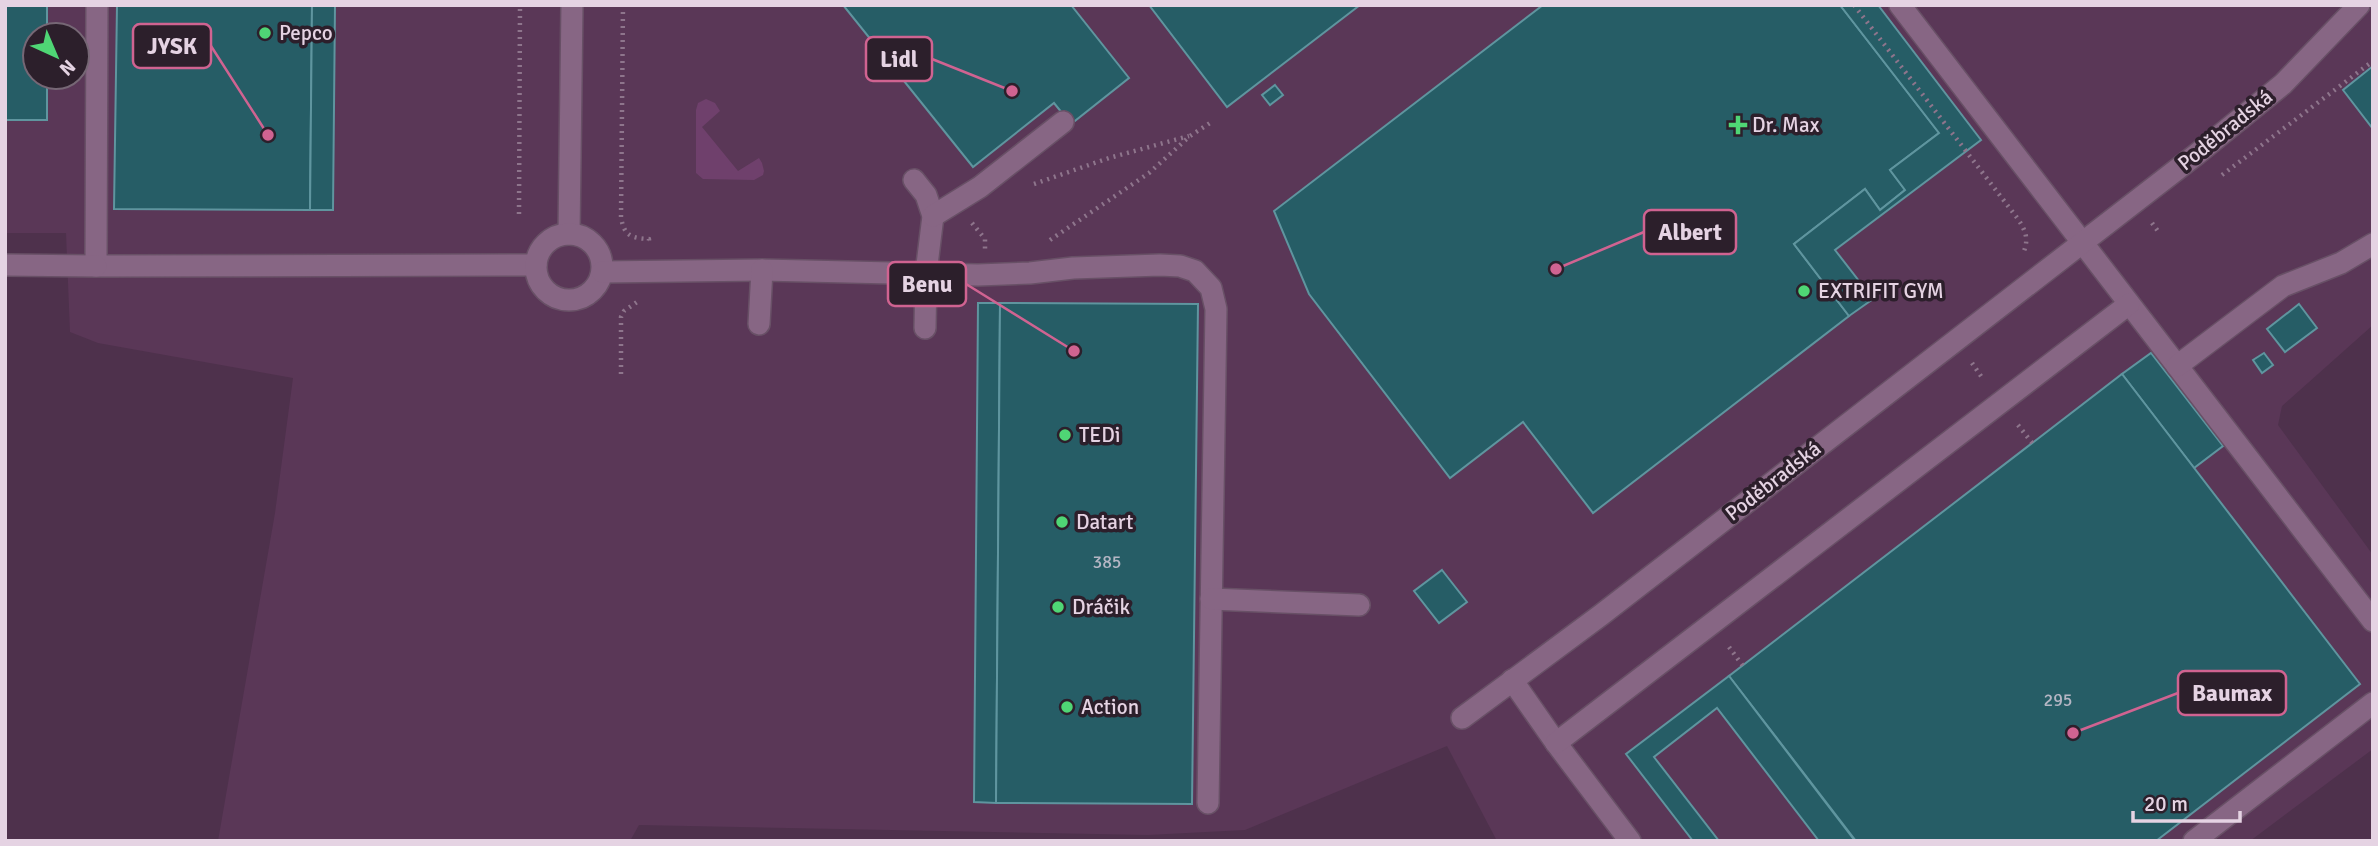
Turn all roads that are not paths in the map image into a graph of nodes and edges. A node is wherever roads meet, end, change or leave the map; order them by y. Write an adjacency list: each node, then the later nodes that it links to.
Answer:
1 (97, 5): 13 (street)
2 (572, 5): 8 (street)
3 (1900, 5): 9 (street)
4 (2358, 5): 9 (street, Poděbradská)
5 (1063, 122): 7 (street)
6 (914, 180): 7 (street)
7 (933, 215): 16 (street)
8 (569, 234): 11 (street); 15 (street)
9 (2081, 241): 17 (street); 24 (street, Poděbradská)
10 (2373, 244): 20 (street)
11 (536, 264): 13 (street); 15 (street)
12 (5, 265): 13 (street)
13 (96, 266)
14 (762, 270): 15 (street); 16 (street); 18 (street)
15 (602, 272)
16 (926, 273): 19 (street); 21 (street)
17 (2129, 304): 20 (street); 27 (street)
18 (759, 324)
19 (925, 328)
20 (2177, 366): 23 (street)
21 (1211, 599): 22 (street); 28 (street)
22 (1359, 605)
23 (2373, 621)
24 (1513, 680): 26 (street, Poděbradská); 27 (street)
25 (2373, 703): 30 (street)
26 (1462, 718)
27 (1556, 743): 29 (street)
28 (1208, 803)
29 (1630, 841)
30 (2194, 841)

